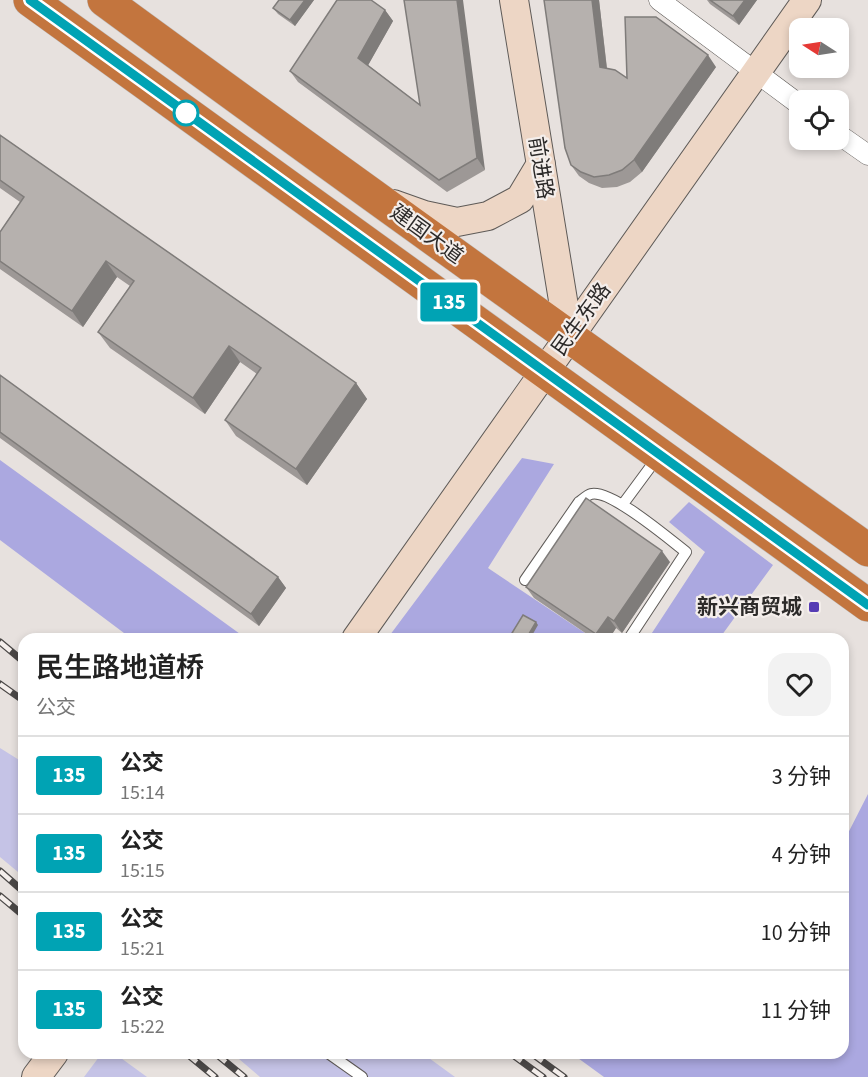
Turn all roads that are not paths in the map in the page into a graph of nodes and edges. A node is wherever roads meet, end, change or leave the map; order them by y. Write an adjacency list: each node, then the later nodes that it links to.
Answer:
1 (30, 0): 12 (highway, 建国大道)
2 (104, 0): 8 (highway, 建国大道)
3 (514, 0): 11 (main road, 前进路)
4 (659, 0): 6 (street)
5 (807, 0): 6 (main road, 民生东路)
6 (756, 73): 7 (street); 14 (main road, 民生东路)
7 (789, 97)
8 (291, 138): 12 (highway); 13 (highway, 建国大道)
9 (849, 142): 10 (street)
10 (868, 155)
11 (541, 164): 13 (main road); 14 (main road, 前进路)
12 (272, 175): 15 (highway, 建国大道)
13 (380, 200): 14 (highway, 建国大道)
14 (569, 337): 15 (main road, 民生东路); 18 (highway, 建国大道)
15 (544, 370): 16 (highway, 建国大道); 21 (main road, 民生东路)
16 (659, 455): 17 (lane); 20 (highway, 建国大道)
17 (622, 504): 19 (lane); 22 (lane)
18 (868, 550)
19 (525, 580)
20 (868, 605)
21 (360, 633)
22 (633, 633)
23 (50, 1059): 25 (main road)
24 (336, 1059): 26 (lane)
25 (36, 1077)
26 (362, 1077)

